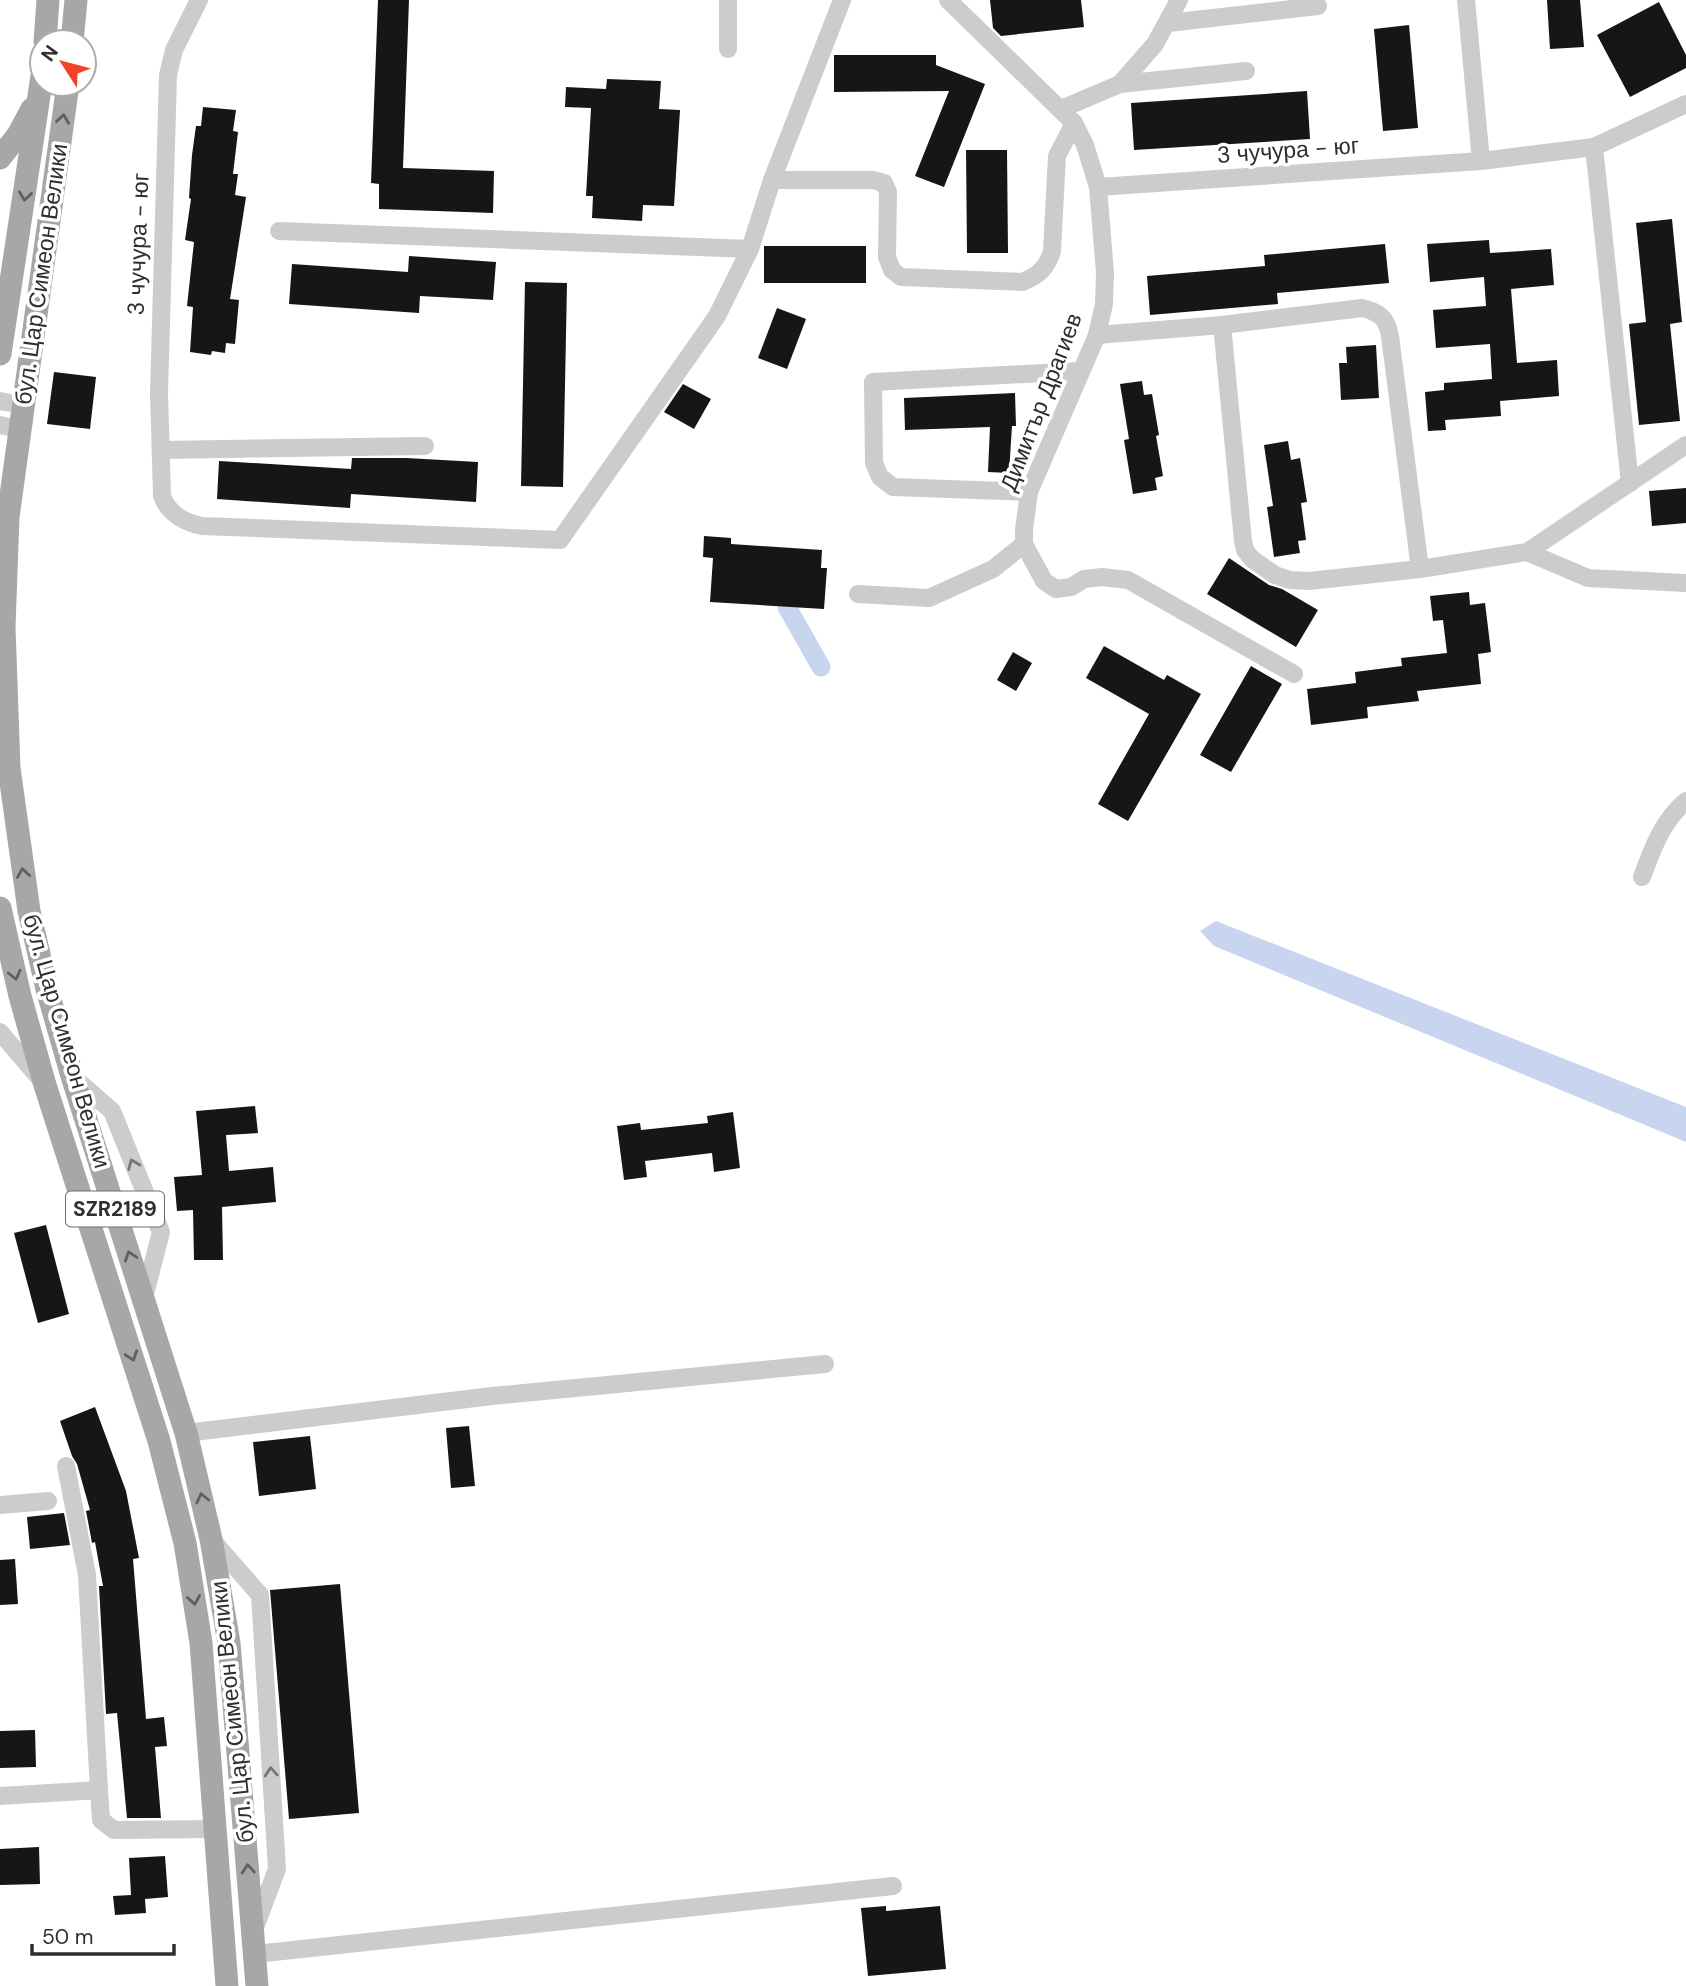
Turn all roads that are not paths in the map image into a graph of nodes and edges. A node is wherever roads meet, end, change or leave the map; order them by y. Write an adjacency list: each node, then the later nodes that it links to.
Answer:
1 (48, 0): 12 (main road)
2 (76, 0): 13 (main road)
3 (199, 0): 39 (street, 3 чучура - юг)
4 (729, 0): 14 (street)
5 (842, 0): 26 (street)
6 (948, 0): 10 (street, Димитър Драгиев)
7 (1179, 0): 11 (street)
8 (1466, 0): 25 (street)
9 (1318, 6): 11 (street)
10 (966, 9): 21 (street, Димитър Драгиев)
11 (1168, 23): 16 (street)
12 (46, 28)
13 (73, 28)
14 (728, 49)
15 (1246, 71): 16 (street)
16 (1120, 84): 21 (street)
17 (35, 98): 24 (main road)
18 (39, 98): 32 (main road, бул. Цар Симеон Велики, one-way to 32)
19 (66, 98): 35 (main road, бул. Цар Симеон Велики / SZR2189, one-way to 19)
20 (1686, 104): 23 (street, 3 чучура - юг)
21 (1061, 109): 22 (street, Димитър Драгиев)
22 (1074, 124): 26 (street); 27 (street, Димитър Драгиев)
23 (1594, 147): 25 (street, 3 чучура - юг); 40 (street)
24 (0, 158)
25 (1481, 161): 27 (street, 3 чучура - юг)
26 (772, 180): 29 (street)
27 (1098, 187): 31 (street, Димитър Драгиев)
28 (279, 231): 29 (street)
29 (750, 249): 39 (street, 3 чучура - юг)
30 (1222, 325): 31 (street); 44 (street); 44 (street)
31 (1097, 335): 33 (street, Димитър Драгиев)
32 (0, 354)
33 (1080, 371): 41 (street, Димитър Драгиев); 41 (street)
34 (0, 401): 35 (street)
35 (23, 405): 36 (main road, бул. Цар Симеон Велики / SZR2189)
36 (10, 427): 52 (main road, бул. Цар Симеон Велики / SZR2189, one-way to 36)
37 (1686, 445): 40 (street)
38 (425, 446): 39 (street)
39 (160, 450)
40 (1630, 483): 43 (street)
41 (1029, 492): 42 (street, Димитър Драгиев)
42 (1024, 544): 46 (street); 47 (street)
43 (1527, 552): 44 (street); 45 (street)
44 (1420, 569)
45 (1686, 583)
46 (858, 594)
47 (1294, 674)
48 (1686, 801): 49 (street)
49 (1642, 877)
50 (0, 908): 53 (main road, бул. Цар Симеон Велики / SZR2189, one-way to 53)
51 (0, 1032): 53 (street)
52 (72, 1076): 54 (main road, бул. Цар Симеон Велики / SZR2189, one-way to 52); 54 (street, one-way to 52)
53 (46, 1085): 63 (main road, бул. Цар Симеон Велики / SZR2189, one-way to 63)
54 (144, 1298): 56 (main road, бул. Цар Симеон Велики / SZR2189)
55 (825, 1364): 56 (street)
56 (186, 1433): 60 (main road, бул. Цар Симеон Велики / SZR2189, one-way to 56)
57 (66, 1466): 61 (street)
58 (48, 1501): 59 (street)
59 (0, 1505)
60 (211, 1539): 65 (main road, бул. Цар Симеон Велики / SZR2189, one-way to 60); 65 (street, one-way to 60)
61 (99, 1790): 62 (street); 63 (street)
62 (0, 1797)
63 (217, 1829): 66 (main road, бул. Цар Симеон Велики / SZR2189)
64 (893, 1885): 65 (street)
65 (254, 1944): 67 (main road, бул. Цар Симеон Велики / SZR2189)
66 (228, 1986)
67 (257, 1986)

